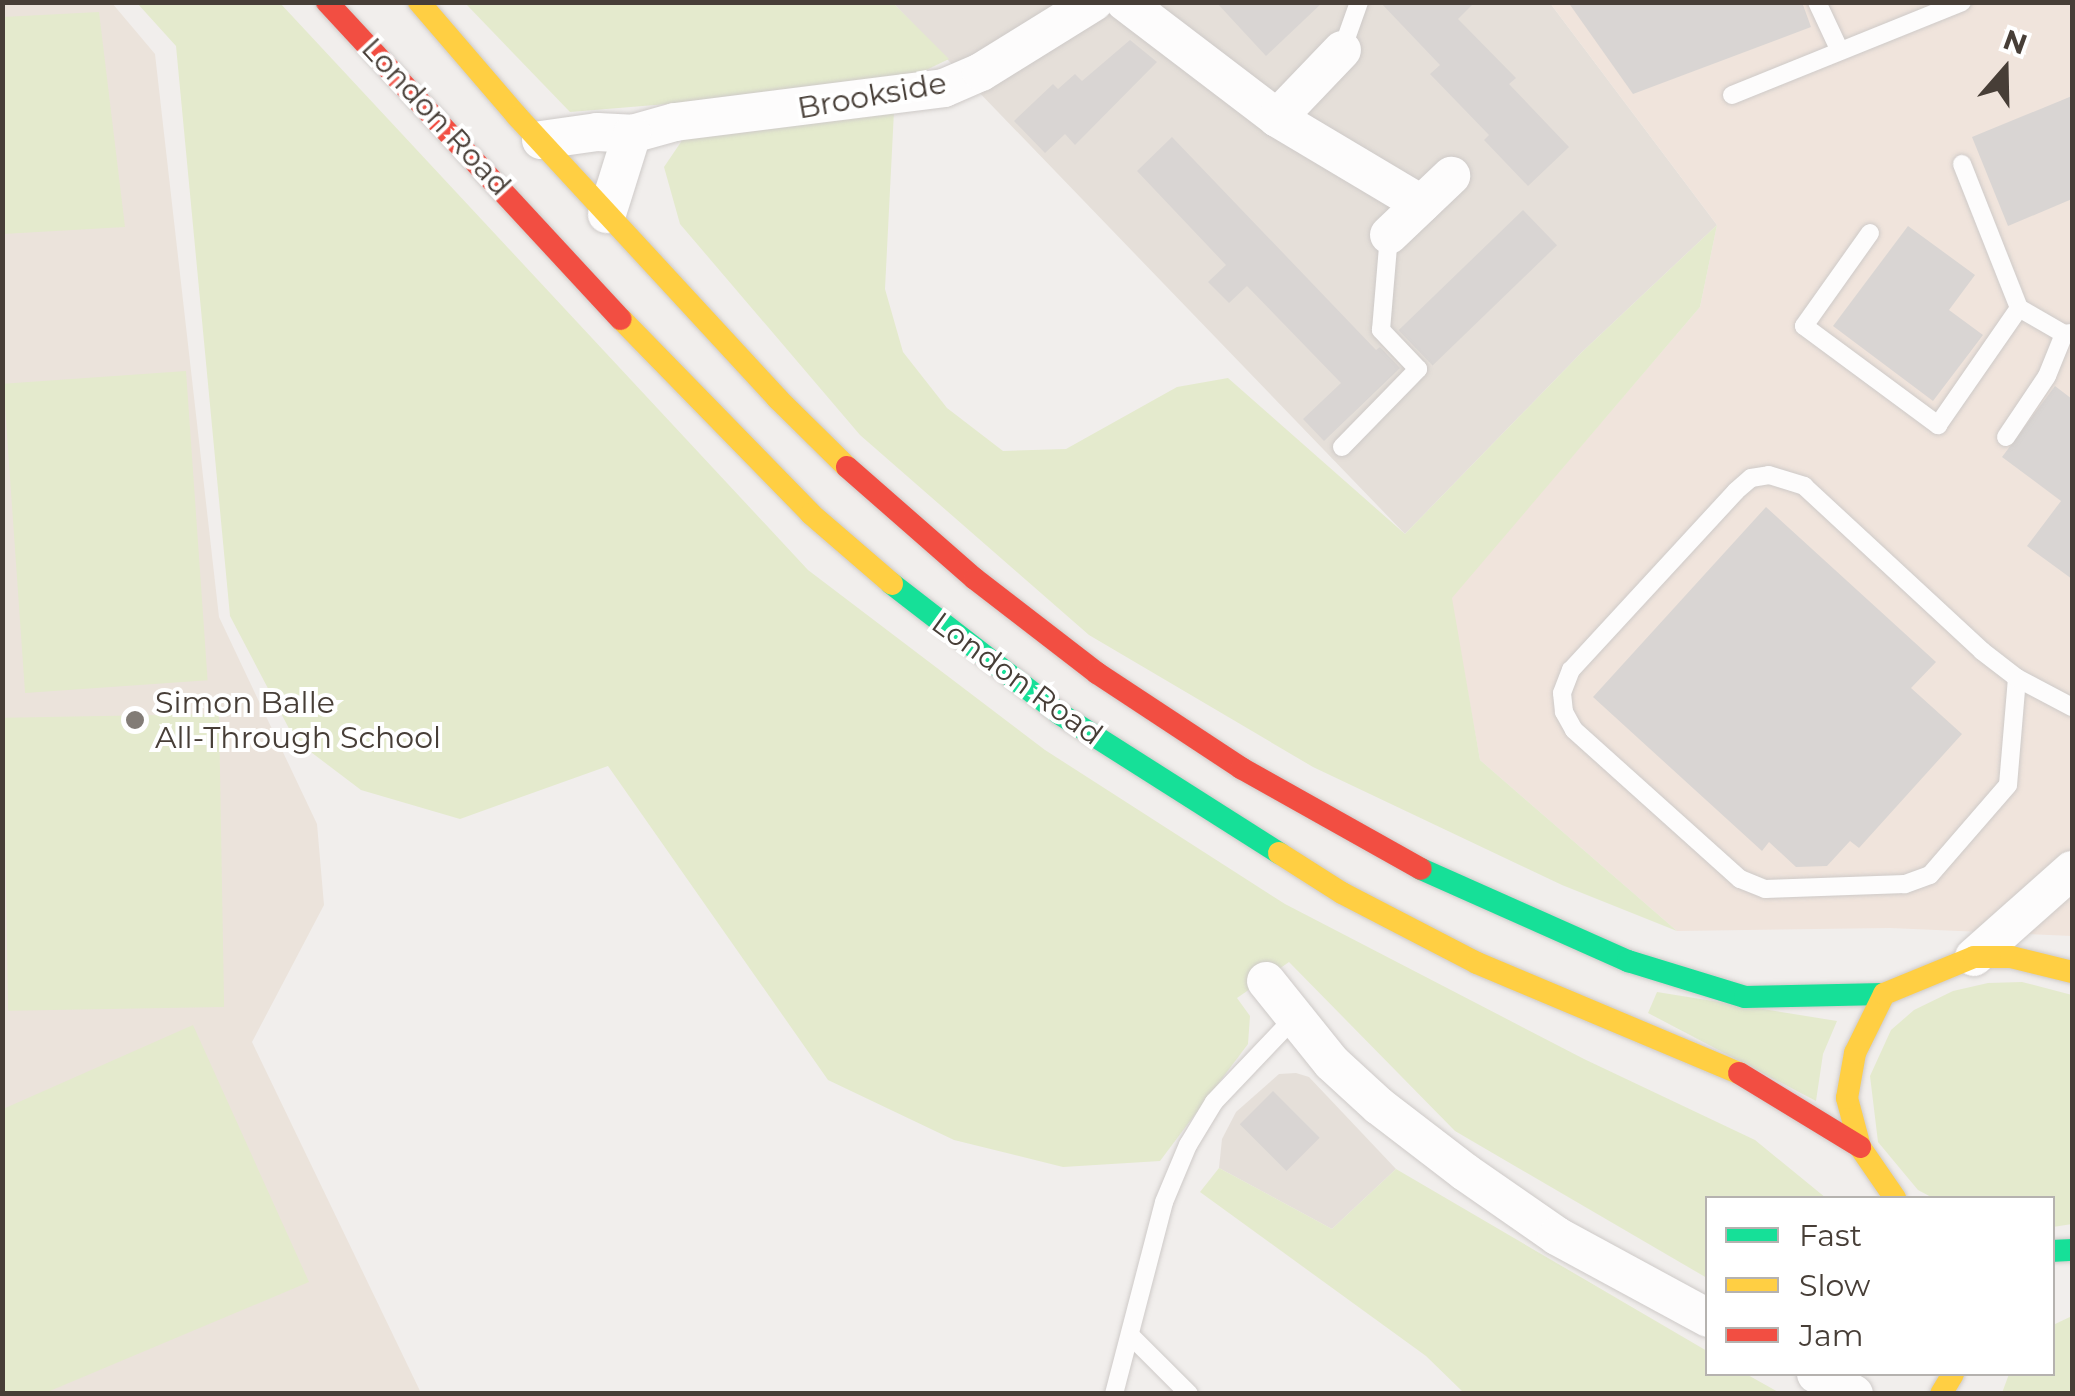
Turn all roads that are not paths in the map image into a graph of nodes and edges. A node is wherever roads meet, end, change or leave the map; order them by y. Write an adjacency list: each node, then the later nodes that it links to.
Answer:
1 (327, 2): 32 (highway, London Road)
2 (419, 2): 13 (highway, London Road)
3 (1094, 2): 12 (street, Brookside)
4 (1125, 2): 11 (street)
5 (1359, 2): 9 (lane)
6 (1817, 2): 8 (lane)
7 (1962, 2): 8 (lane)
8 (1839, 49): 10 (lane)
9 (1342, 50): 11 (street)
10 (1732, 95)
11 (1277, 118): 16 (street)
12 (632, 134): 13 (street, Brookside); 17 (street)
13 (541, 140): 17 (highway, London Road)
14 (1962, 164): 20 (lane)
15 (1451, 176): 16 (street)
16 (1422, 204): 19 (street)
17 (607, 214): 30 (highway, London Road)
18 (1870, 233): 20 (lane)
19 (1389, 236): 23 (lane)
20 (2019, 308): 21 (lane)
21 (2068, 333): 22 (lane)
22 (2006, 437)
23 (1342, 447)
24 (2017, 678): 24 (lane); 25 (lane)
25 (2072, 706)
26 (2072, 871): 27 (street)
27 (1974, 957): 28 (highway); 30 (highway)
28 (2072, 972)
29 (1266, 982): 31 (street)
30 (1884, 994): 32 (highway)
31 (1296, 1016): 34 (street); 35 (lane)
32 (1860, 1146): 33 (highway)
33 (1895, 1196)
34 (1705, 1316)
35 (1131, 1336): 37 (lane); 38 (lane)
36 (1820, 1376): 39 (street)
37 (1114, 1394)
38 (1189, 1394)
39 (1854, 1394)

